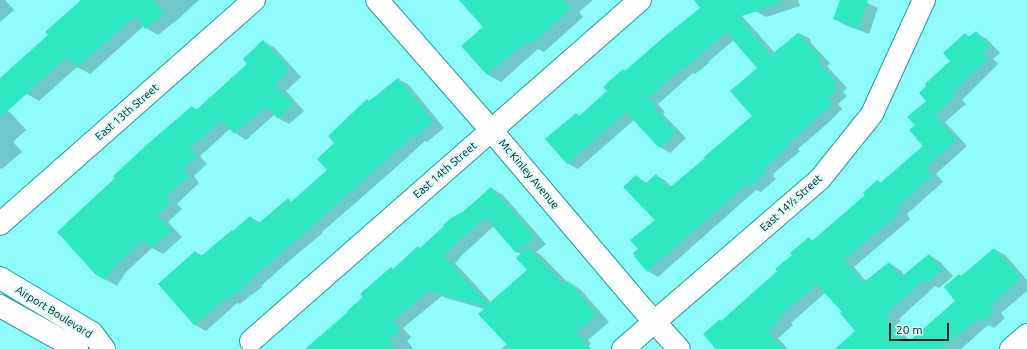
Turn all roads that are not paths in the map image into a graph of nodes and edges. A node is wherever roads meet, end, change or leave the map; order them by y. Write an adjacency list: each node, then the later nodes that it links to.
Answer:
1 (254, 0): 6 (street, East 13th Street)
2 (377, 0): 5 (street, Mc Kinley Avenue)
3 (640, 0): 5 (street, East 14th Street)
4 (924, 0): 9 (street, East 14½ Street)
5 (492, 130): 9 (street, Mc Kinley Avenue); 11 (street, East 14th Street)
6 (0, 224)
7 (0, 278): 13 (street, Airport Boulevard)
8 (0, 306): 12 (street, Airport Boulevard)
9 (654, 322): 14 (street, East 14½ Street); 15 (street, Mc Kinley Avenue)
10 (1027, 336): 16 (street)
11 (251, 341)
12 (77, 349)
13 (104, 349)
14 (624, 349)
15 (679, 349)
16 (1011, 349)

